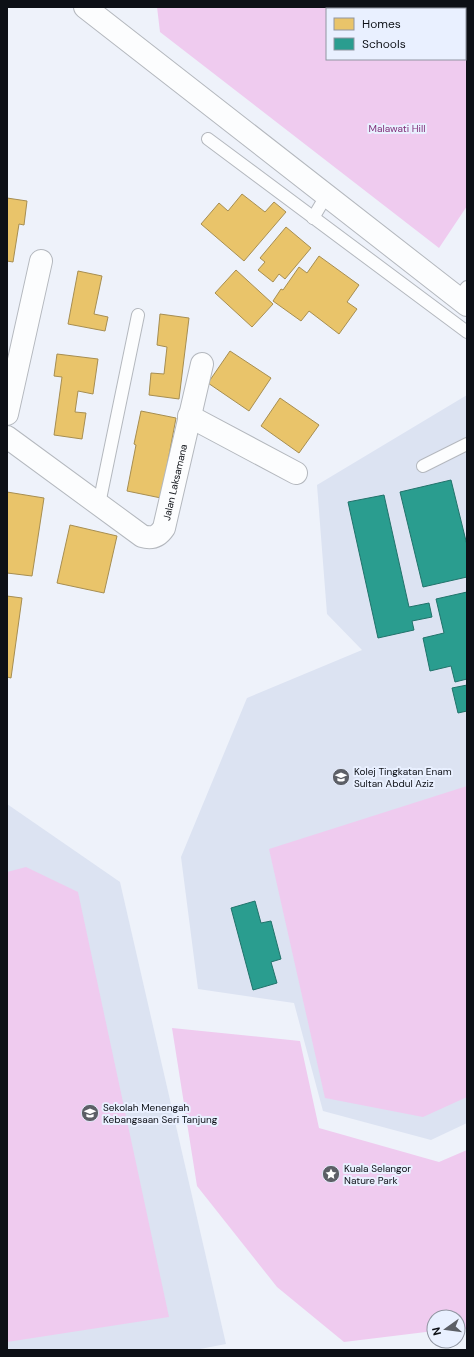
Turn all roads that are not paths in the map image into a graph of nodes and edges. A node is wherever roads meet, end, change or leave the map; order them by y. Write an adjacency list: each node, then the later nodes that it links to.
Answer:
1 (85, 7): 3 (street)
2 (208, 139): 4 (lane)
3 (326, 196): 4 (lane); 6 (street)
4 (313, 218): 8 (lane)
5 (41, 261): 10 (street)
6 (464, 297)
7 (138, 315): 16 (lane)
8 (467, 332)
9 (202, 364): 11 (street, Jalan Laksamana)
10 (7, 414)
11 (189, 416): 15 (street); 16 (street, Jalan Laksamana)
12 (7, 437): 16 (street, Jalan Laksamana)
13 (467, 444): 14 (lane)
14 (423, 466)
15 (296, 473)
16 (99, 504)

